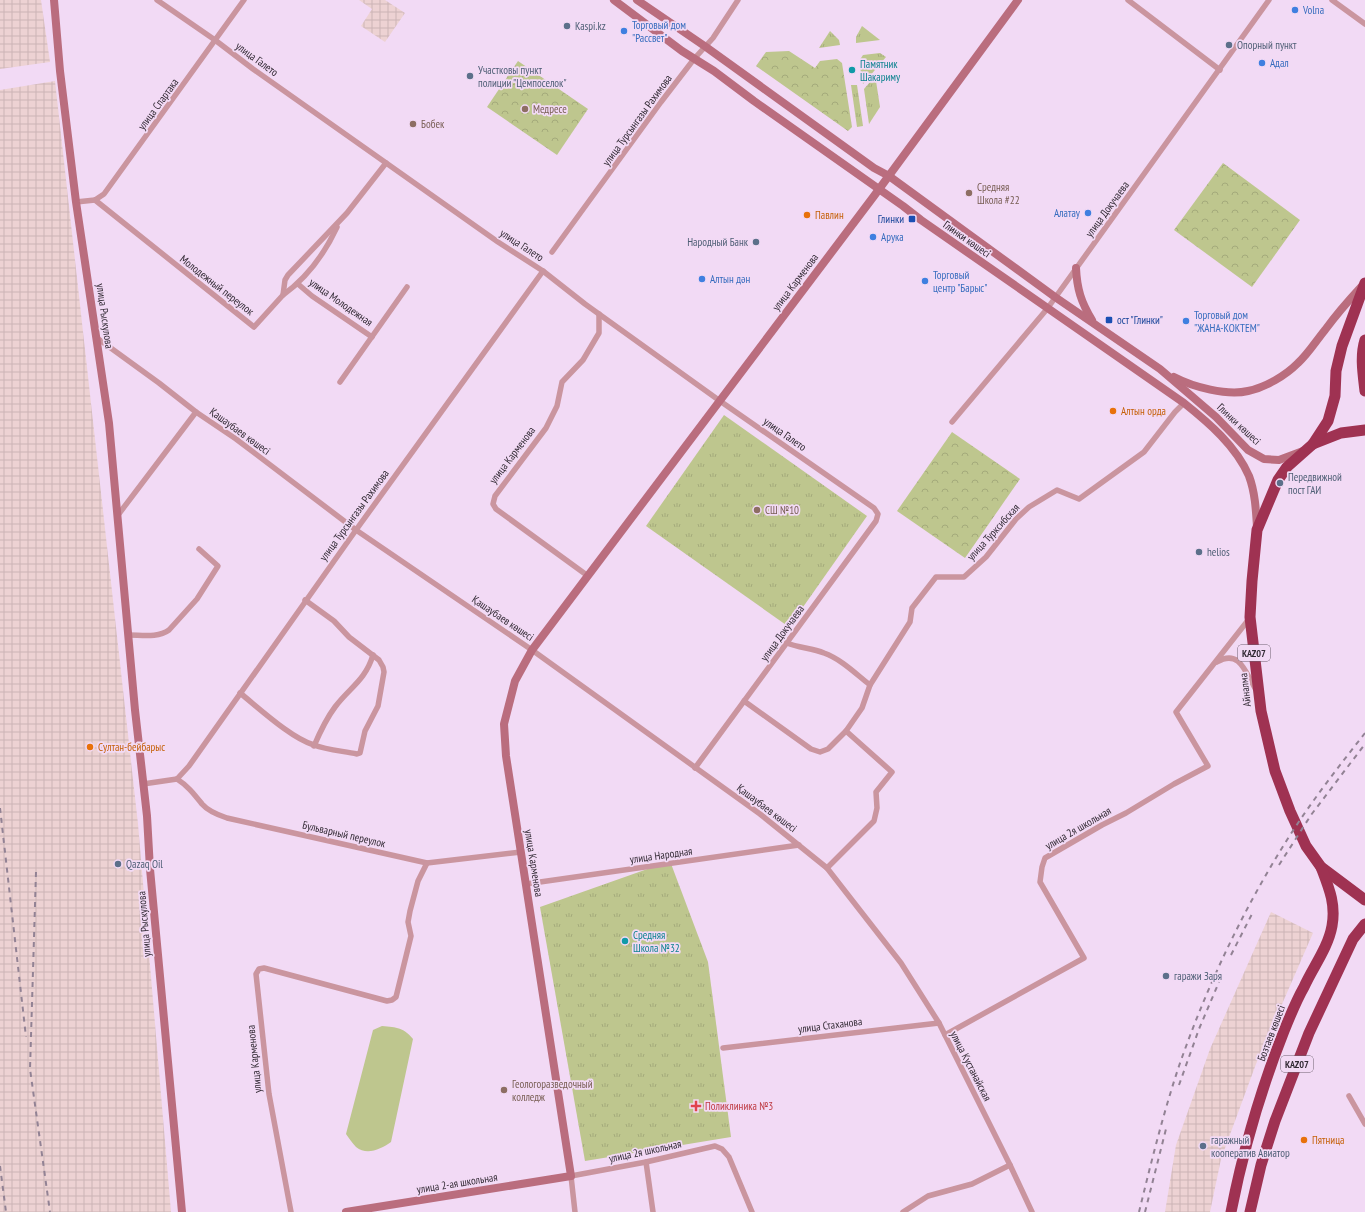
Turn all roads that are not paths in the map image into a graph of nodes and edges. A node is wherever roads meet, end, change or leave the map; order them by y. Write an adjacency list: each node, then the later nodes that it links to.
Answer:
1 (54, 0): 20 (street, улица Рыскулова)
2 (157, 0): 12 (street, улица Галето)
3 (244, 0): 12 (street, улица Спартака)
4 (614, 0): 14 (street, Глинки көшесі)
5 (636, 0): 13 (street, Глинки көшесі)
6 (738, 0): 13 (street, улица Турсынгазы Рахимова)
7 (1018, 0): 17 (street, улица Карменова)
8 (1128, 0): 15 (street)
9 (1269, 0): 15 (street, улица Докучаева)
10 (1332, 0): 11 (street)
11 (1365, 24)
12 (215, 40): 16 (street, улица Галето); 19 (street, улица Спартака)
13 (706, 47): 14 (street, улица Турсынгазы Рахимова); 17 (street, Глинки көшесі)
14 (694, 59): 18 (street, Глинки көшесі); 22 (street, улица Турсынгазы Рахимова)
15 (1220, 70): 23 (street, улица Докучаева)
16 (386, 163): 21 (street, Молодежный переулок); 24 (street, улица Галето)
17 (889, 176): 18 (street, улица Карменова); 29 (street, Глинки көшесі)
18 (879, 189): 30 (street, Глинки көшесі); 39 (street, улица Карменова)
19 (95, 200): 20 (street); 28 (street, Молодежный переулок)
20 (76, 202): 34 (street, улица Рыскулова)
21 (340, 222): 26 (street); 28 (street, Молодежный переулок)
22 (552, 252)
23 (1076, 268): 29 (street, улица Докучаева); 32 (street)
24 (543, 271): 31 (street, улица Галето); 47 (street, улица Турсынгазы Рахимова)
25 (1365, 282): 36 (street); 44 (highway, KAZ07)
26 (298, 284): 28 (street); 33 (street, улица Молодежная)
27 (407, 287): 33 (street, улица Молодежная)
28 (283, 295)
29 (1055, 298): 30 (street, улица Докучаева); 32 (street, Глинки көшесі)
30 (1047, 309): 40 (street, Глинки көшесі); 42 (street, улица Докучаева)
31 (599, 314): 39 (street, улица Галето); 50 (street, улица Карменова)
32 (1093, 323): 36 (street, Глинки көшесі)
33 (372, 337): 37 (street, улица Молодежная)
34 (97, 338): 41 (street, Қашаубаев көшесі); 46 (street, улица Рыскулова)
35 (1365, 340): 38 (highway)
36 (1160, 369): 44 (street, Глинки көшесі)
37 (340, 382)
38 (1365, 391)
39 (720, 402): 45 (street, улица Галето); 50 (street, улица Карменова)
40 (1184, 403): 48 (street, Глинки көшесі); 58 (street, улица Турксибская)
41 (196, 412): 46 (street); 47 (street, Қашаубаев көшесі)
42 (952, 422)
43 (1365, 430): 44 (highway, Айналма / KAZ07)
44 (1310, 446): 48 (highway, Айналма / KAZ07)
45 (874, 508): 54 (street, улица Докучаева)
46 (118, 515): 53 (street, улица Рыскулова)
47 (356, 530): 51 (street, улица Турсынгазы Рахимова); 55 (street, Қашаубаев көшесі)
48 (1257, 530): 52 (highway, Айналма / KAZ07)
49 (200, 549): 53 (street)
50 (588, 576): 55 (street, улица Карменова)
51 (305, 600): 56 (street); 60 (street, улица Турсынгазы Рахимова)
52 (1250, 617): 57 (street, улица 2я школьная); 59 (highway, Айналма / KAZ07)
53 (129, 635): 66 (street, улица Рыскулова)
54 (787, 643): 58 (street); 61 (street, улица Докучаева)
55 (532, 650): 64 (street, Қашаубаев көшесі); 68 (street, улица Карменова)
56 (373, 655): 63 (street); 63 (street)
57 (1213, 664): 59 (street); 77 (street, улица 2я школьная)
58 (870, 685): 62 (street, улица Турксибская)
59 (1258, 692): 70 (highway, Айналма / KAZ07)
60 (240, 693): 63 (street); 65 (street, улица Турсынгазы Рахимова)
61 (744, 701): 62 (street, улица Турксибская); 64 (street, улица Докучаева)
62 (846, 731): 71 (street)
63 (314, 746)
64 (695, 768): 67 (street, Қашаубаев көшесі)
65 (177, 779): 66 (street); 69 (street, Бульварный переулок)
66 (143, 784): 85 (street, улица Рыскулова)
67 (799, 845): 71 (street, Қашаубаев көшесі); 72 (street, улица Народная)
68 (521, 852): 69 (street, Бульварный переулок); 72 (street, улица Карменова)
69 (427, 863): 86 (street, улица Карменова)
70 (1321, 867): 73 (highway, Айналма / KAZ07); 93 (highway, Бозтаев көшесі / KAZ07)
71 (826, 868): 75 (street, Қашаубаев көшесі)
72 (526, 884): 83 (street, улица Карменова)
73 (1365, 900)
74 (1365, 924): 94 (highway, KAZ07)
75 (880, 936): 76 (street, улица Кустанайская)
76 (939, 1023): 77 (street, улица Кустанайская); 78 (street, улица Стаханова)
77 (945, 1035): 82 (street, улица Кустанайская)
78 (723, 1048)
79 (1349, 1096): 80 (street)
80 (1365, 1124)
81 (646, 1162): 83 (street, улица 2я школьная); 89 (street); 90 (street, улица 2я школьная)
82 (1010, 1165): 91 (street); 92 (street, улица Кустанайская)
83 (571, 1176): 84 (street, улица 2-ая школьная); 88 (street)
84 (368, 1210): 87 (street, улица 2-ая школьная)
85 (182, 1212)
86 (291, 1212)
87 (346, 1212)
88 (575, 1212)
89 (653, 1212)
90 (752, 1212)
91 (903, 1212)
92 (1032, 1212)
93 (1231, 1212)
94 (1250, 1212)

